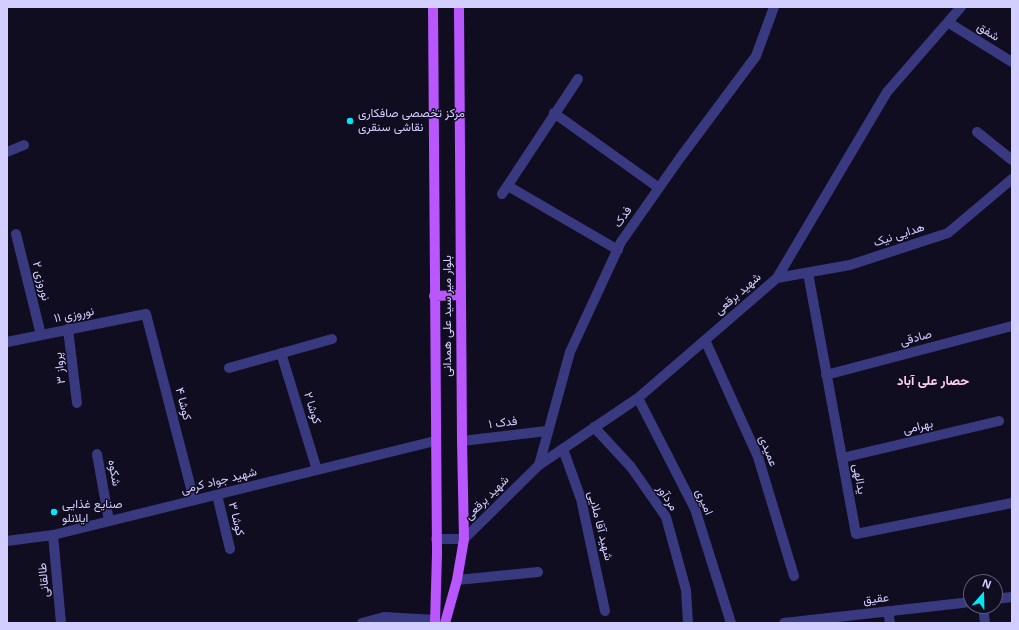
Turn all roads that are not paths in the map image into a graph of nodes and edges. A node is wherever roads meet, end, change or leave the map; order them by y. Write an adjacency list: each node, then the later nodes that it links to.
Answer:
1 (433, 7): 20 (main road, بلوار میر سید علی همدانی)
2 (459, 7): 19 (main road, بلوار میر سید علی همدانی)
3 (774, 7): 14 (street, فدک)
4 (962, 7): 5 (street, شهید برقعی)
5 (949, 23): 6 (street, شفق); 18 (street, شهید برقعی)
6 (1012, 62)
7 (578, 79): 8 (street)
8 (554, 113): 14 (street); 16 (street)
9 (976, 132): 12 (street)
10 (24, 145): 11 (street)
11 (7, 152)
12 (1012, 160)
13 (1012, 179): 17 (street, هدایی نیک)
14 (659, 188): 16 (street, فدک)
15 (16, 234): 24 (street, نوروزی ۲)
16 (618, 250): 35 (street, فدک)
17 (808, 273): 18 (street, هدایی نیک); 30 (street, یدالهی)
18 (777, 278): 26 (street, شهید برقعی)
19 (461, 295): 20 (main road); 37 (main road, بلوار میر سید علی همدانی)
20 (434, 296): 36 (main road, بلوار میر سید علی همدانی)
21 (146, 314): 23 (street, نوروزی ۱۱); 44 (street, کوشا ۴)
22 (1012, 326): 30 (street, صادقی)
23 (68, 329): 24 (street, نوروزی ۱۱); 32 (street, پرواز ۳)
24 (41, 335): 27 (street, نوروزی ۱۱)
25 (332, 339): 28 (street)
26 (705, 340): 31 (street, شهید برقعی); 53 (street, عمیدی)
27 (7, 342)
28 (281, 353): 29 (street); 42 (street, کوشا ۲)
29 (228, 368)
30 (826, 375): 40 (street, یدالهی)
31 (638, 398): 34 (street, شهید برقعی); 62 (street, امیری)
32 (77, 404)
33 (999, 421): 40 (street, بهرامی)
34 (594, 427): 38 (street, شهید برقعی); 61 (street, مردآور)
35 (547, 430): 37 (street, فدک ۱); 41 (street, فدک)
36 (435, 441): 42 (street, شهید جواد کرمی); 49 (main road, بلوار میر سید علی همدانی)
37 (462, 441): 48 (main road, بلوار میر سید علی همدانی)
38 (562, 449): 41 (street, شهید برقعی); 56 (street, شهید آقا ملایی)
39 (97, 454): 46 (street, شکوه)
40 (842, 458): 45 (street, یدالهی)
41 (539, 464): 48 (street, شهید برقعی)
42 (317, 470): 43 (street, شهید جواد کرمی)
43 (217, 495): 44 (street, شهید جواد کرمی); 51 (street, کوشا ۳)
44 (194, 500): 46 (street, شهید جواد کرمی)
45 (1012, 503)
46 (109, 521): 47 (street, شهید جواد کرمی)
47 (53, 535): 50 (street, شهید جواد کرمی); 59 (street, طالقانی)
48 (464, 539): 49 (street); 54 (main road, بلوار میر سید علی همدانی)
49 (436, 540): 58 (main road, بلوار میر سید علی همدانی)
50 (7, 541)
51 (230, 549)
52 (538, 572): 54 (street)
53 (794, 576)
54 (457, 580): 58 (main road, بلوار میر سید علی همدانی)
55 (963, 603): 57 (street, عقیق)
56 (605, 611)
57 (888, 611): 63 (street, عقیق); 64 (street)
58 (438, 622): 60 (street)
59 (61, 623)
60 (362, 623)
61 (688, 623)
62 (731, 623)
63 (784, 623)
64 (890, 623)

